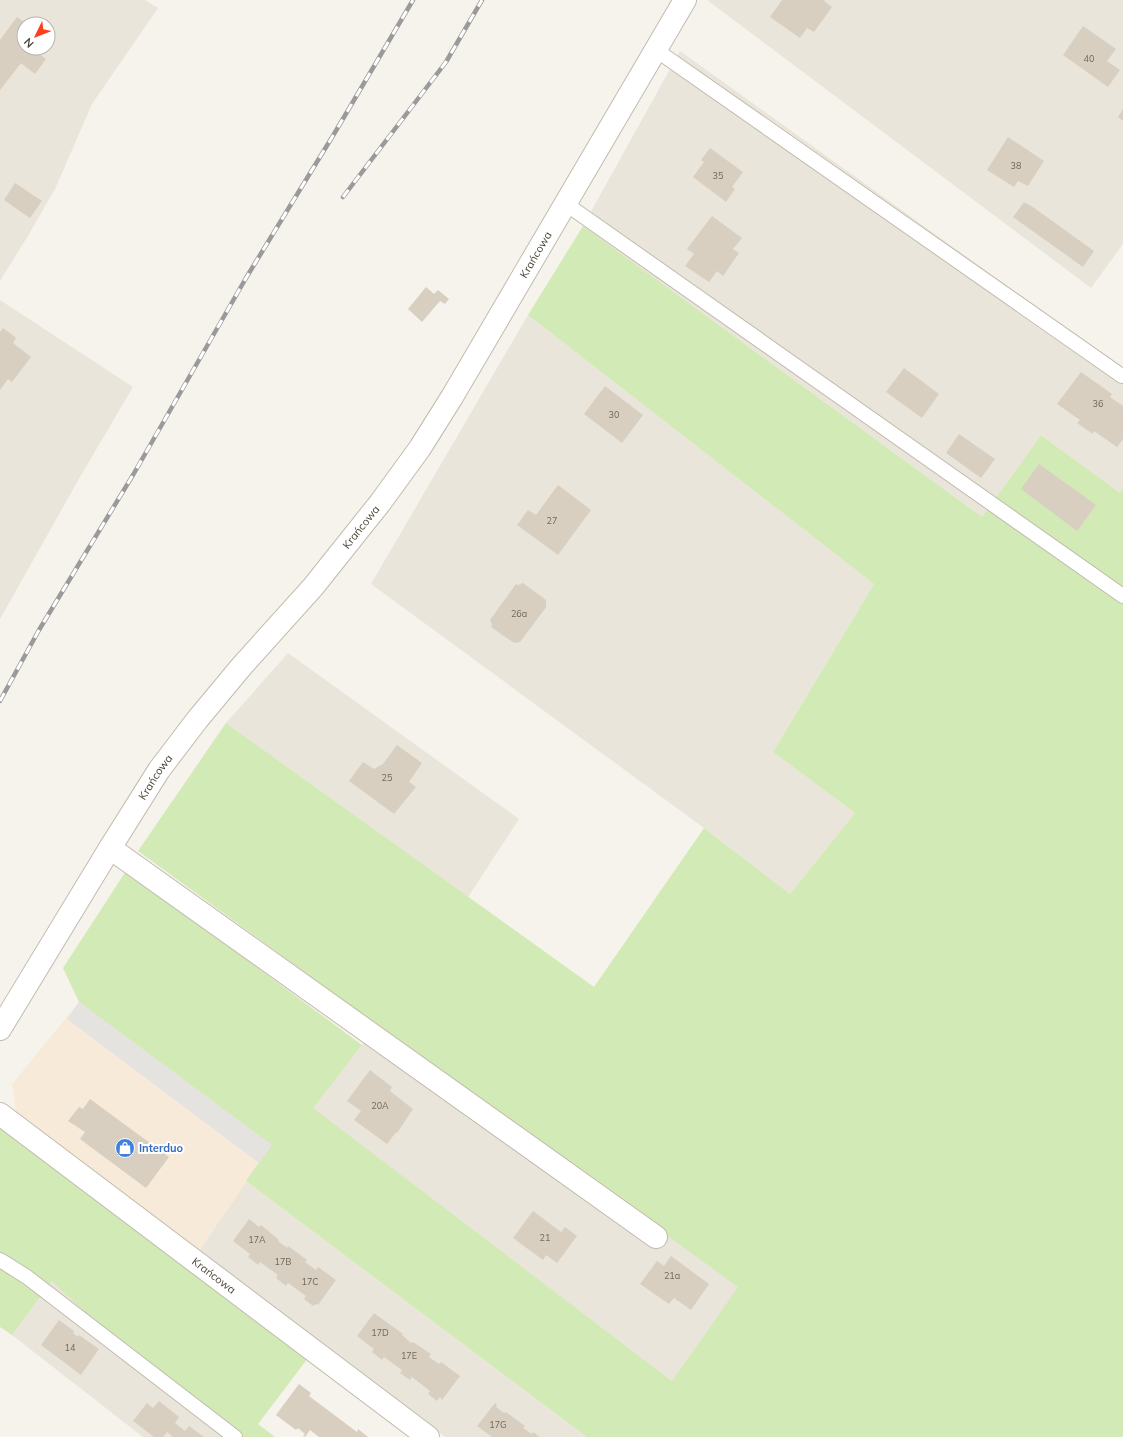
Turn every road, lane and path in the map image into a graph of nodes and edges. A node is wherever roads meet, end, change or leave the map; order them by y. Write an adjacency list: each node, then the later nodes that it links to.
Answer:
1 (685, 0): 2 (street, Krańcowa)
2 (656, 50): 3 (street, Krańcowa); 4 (lane)
3 (566, 204): 5 (lane); 6 (street, Krańcowa)
4 (1122, 376)
5 (1123, 596)
6 (110, 848): 7 (street, Krańcowa); 9 (street)
7 (0, 1029)
8 (0, 1114): 12 (street, Krańcowa)
9 (656, 1237)
10 (0, 1260): 11 (lane)
11 (235, 1437)
12 (428, 1437)

